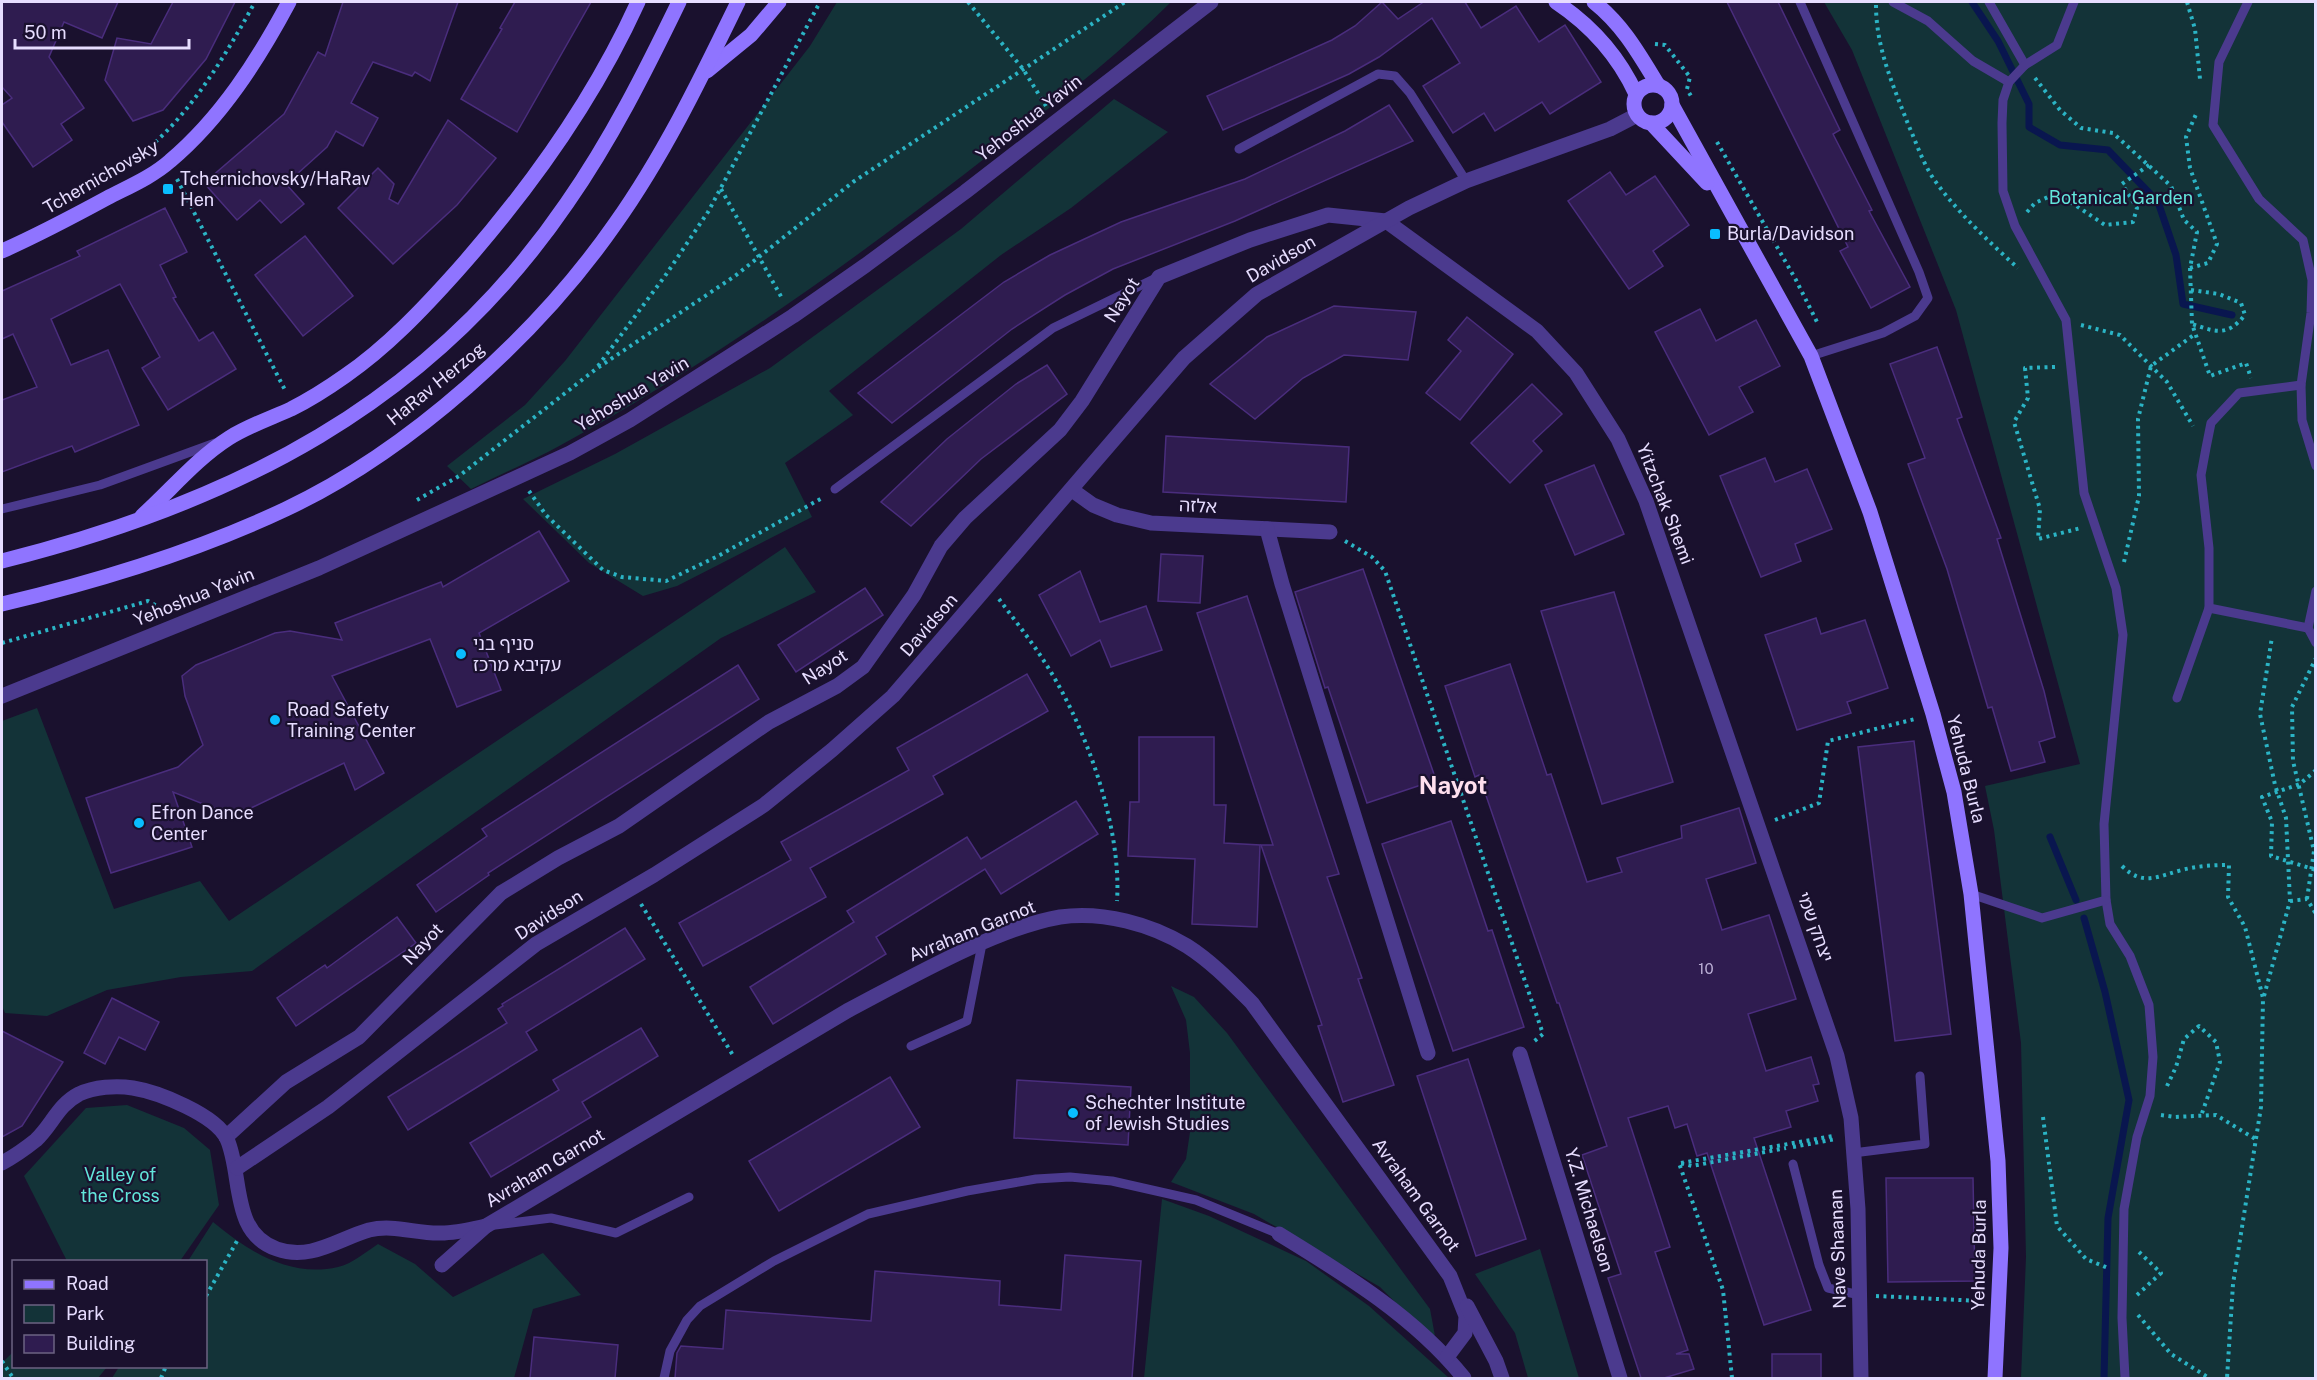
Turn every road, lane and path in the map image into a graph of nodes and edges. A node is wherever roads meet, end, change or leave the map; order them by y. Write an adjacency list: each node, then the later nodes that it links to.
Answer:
1 (255, 2): 33 (path)
2 (289, 2): 32 (main road, Tchernichovsky)
3 (638, 2): 56 (main road)
4 (679, 2): 65 (main road, HaRav Herzog)
5 (738, 2): 22 (main road, HaRav Herzog)
6 (779, 2): 22 (main road)
7 (820, 2): 36 (path)
8 (968, 2): 21 (path)
9 (1125, 2): 21 (path)
10 (1211, 2): 29 (street, Yehoshua Yavin)
11 (1556, 2): 26 (main road)
12 (1594, 2): 24 (main road)
13 (1800, 2): 50 (lane)
14 (1875, 2): 43 (path)
15 (1893, 2): 23 (lane)
16 (1989, 2): 20 (lane)
17 (2074, 2): 20 (lane)
18 (2187, 2): 25 (path)
19 (2248, 2): 30 (lane)
20 (2025, 65): 23 (lane); 34 (path)
21 (1023, 69): 29 (path); 41 (path)
22 (702, 75): 73 (main road, HaRav Herzog)
23 (2009, 82): 39 (lane)
24 (1658, 85): 26 (main road); 27 (main road)
25 (2200, 85)
26 (1636, 94): 28 (main road)
27 (1672, 105): 28 (main road); 37 (main road, Yehuda Burla)
28 (1644, 119): 35 (street, Davidson); 37 (main road, Yehuda Burla)
29 (1056, 122): 46 (street, Yehoshua Yavin)
30 (2213, 125): 42 (path); 54 (lane)
31 (1239, 149): 35 (lane)
32 (169, 163): 40 (main road, Tchernichovsky); 56 (path)
33 (126, 165)
34 (2149, 165): 39 (path); 42 (path)
35 (1466, 181): 38 (street, Davidson)
36 (720, 189): 41 (path); 53 (path)
37 (1729, 207): 50 (main road, Yehuda Burla)
38 (1386, 221): 44 (street, Nayot); 62 (street, Davidson); 84 (street, Yitzchak Shemi)
39 (2015, 226): 47 (lane)
40 (2, 251)
41 (758, 258): 46 (path); 53 (path)
42 (2190, 268): 45 (path)
43 (2027, 275)
44 (1159, 277): 61 (lane); 108 (street, Nayot)
45 (2191, 291): 48 (path); 48 (path)
46 (793, 316): 60 (street, Yehoshua Yavin)
47 (2066, 320): 51 (path); 52 (lane)
48 (2192, 323): 49 (path)
49 (2195, 333): 51 (path); 55 (path)
50 (1811, 356): 83 (main road, Yehuda Burla)
51 (2151, 366): 58 (path); 71 (path)
52 (2071, 367): 66 (lane); 66 (path)
53 (596, 369): 63 (path)
54 (2301, 385): 55 (lane); 59 (lane)
55 (2254, 391): 58 (lane)
56 (294, 407): 57 (main road)
57 (231, 436): 64 (lane); 65 (main road)
58 (2206, 448): 74 (lane)
59 (2316, 466)
60 (520, 477): 61 (path); 81 (street, Yehoshua Yavin)
61 (835, 489)
62 (1072, 490): 67 (street, אלזה); 70 (street, Davidson)
63 (413, 502)
64 (2, 509)
65 (135, 522): 69 (main road, HaRav Herzog)
66 (2093, 525): 71 (lane)
67 (1267, 529): 68 (street, אלזה); 99 (street)
68 (1330, 532): 100 (path)
69 (2, 561)
70 (989, 586): 89 (street, Davidson); 95 (path)
71 (2116, 588): 87 (lane)
72 (2316, 591): 77 (lane)
73 (2, 604)
74 (2209, 608): 76 (lane); 82 (lane)
75 (167, 612): 78 (path)
76 (2274, 621): 77 (lane); 93 (path)
77 (2308, 628): 79 (lane)
78 (2, 643)
79 (2316, 643)
80 (2316, 658): 91 (path)
81 (2, 696)
82 (2176, 698)
83 (1933, 714): 86 (path); 90 (main road, Yehuda Burla)
84 (1732, 753): 86 (street, יצחק שמי)
85 (2316, 770): 88 (path, bridge)
86 (1758, 827): 107 (street, יצחק שמי)
87 (2104, 849): 92 (lane); 97 (path)
88 (2316, 870)
89 (631, 888): 101 (path); 113 (street, Davidson)
90 (1971, 894): 92 (lane); 125 (main road, Yehuda Burla)
91 (2307, 899): 93 (path); 94 (path)
92 (2106, 900): 103 (lane)
93 (2290, 901): 97 (path)
94 (2316, 914)
95 (1116, 919): 96 (street, Avraham Garnot); 121 (street, Avraham Garnot)
96 (982, 944): 98 (lane); 101 (street, Avraham Garnot)
97 (2263, 998): 109 (path)
98 (911, 1046)
99 (1428, 1053)
100 (1520, 1054): 132 (street, Y.Z. Michaelson)
101 (743, 1073): 116 (street, Avraham Garnot)
102 (1920, 1076): 110 (lane)
103 (2151, 1085): 104 (lane); 105 (path)
104 (2145, 1112): 105 (path); 118 (lane)
105 (2201, 1116): 109 (path)
106 (2043, 1117): 120 (path)
107 (1851, 1126): 110 (street, Nave Shaanan); 133 (path)
108 (226, 1137): 111 (street); 113 (street)
109 (2257, 1140): 138 (path)
110 (1853, 1153): 123 (street, Nave Shaanan)
111 (3, 1162)
112 (1793, 1164): 123 (lane)
113 (237, 1168): 115 (street)
114 (689, 1197): 116 (lane)
115 (247, 1222): 116 (street); 122 (path)
116 (486, 1226): 119 (street, Avraham Garnot)
117 (1280, 1234): 126 (street); 129 (lane)
118 (2123, 1236): 120 (lane); 124 (path)
119 (442, 1265)
120 (2122, 1274): 124 (lane)
121 (1450, 1276): 126 (street, Avraham Garnot); 131 (street)
122 (207, 1294)
123 (1860, 1295): 125 (path); 134 (street, Nave Shaanan)
124 (2125, 1300): 136 (lane); 137 (path)
125 (1999, 1302): 135 (main road, Yehuda Burla)
126 (1447, 1357): 130 (street)
127 (2, 1360): 128 (path)
128 (13, 1378)
129 (664, 1378)
130 (1464, 1378)
131 (1502, 1378)
132 (1620, 1378)
133 (1732, 1378)
134 (1861, 1378)
135 (1995, 1378)
136 (2125, 1378)
137 (2209, 1378)
138 (2227, 1378)

